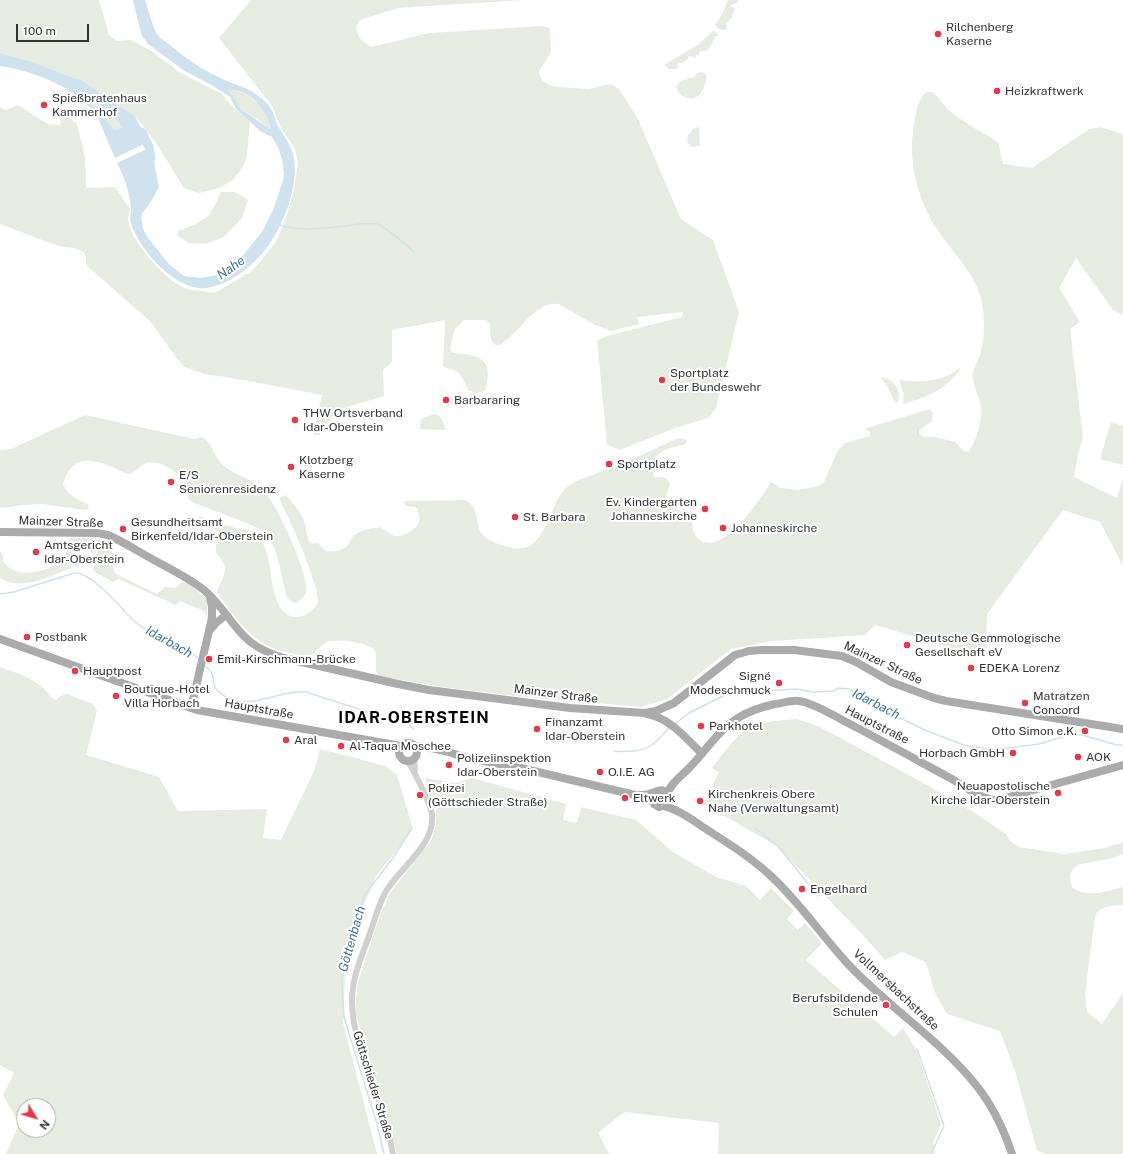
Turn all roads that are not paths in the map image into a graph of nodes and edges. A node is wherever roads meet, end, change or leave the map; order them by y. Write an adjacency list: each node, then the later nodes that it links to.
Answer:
1 (0, 532): 2 (main road, Mainzer Straße)
2 (210, 596): 3 (main road, Mainzer Straße); 4 (main road)
3 (226, 615): 4 (main road); 5 (main road); 9 (main road, Mainzer Straße)
4 (212, 618): 5 (main road)
5 (209, 634): 8 (main road)
6 (0, 639): 8 (main road, Hauptstraße)
7 (674, 703): 9 (main road, Mainzer Straße); 10 (main road); 11 (main road, Mainzer Straße)
8 (190, 708): 12 (main road, Hauptstraße)
9 (645, 713): 10 (main road)
10 (662, 718): 14 (main road)
11 (1123, 729)
12 (400, 749): 13 (main road); 13 (main road, Hauptstraße)
13 (413, 754): 16 (main road, Hauptstraße); 17 (street, Göttschieder Straße)
14 (702, 754): 15 (main road, Hauptstraße); 16 (main road, Hauptstraße)
15 (1123, 765)
16 (661, 797): 18 (main road, Vollmersbachstraße)
17 (393, 1154)
18 (1012, 1154)

